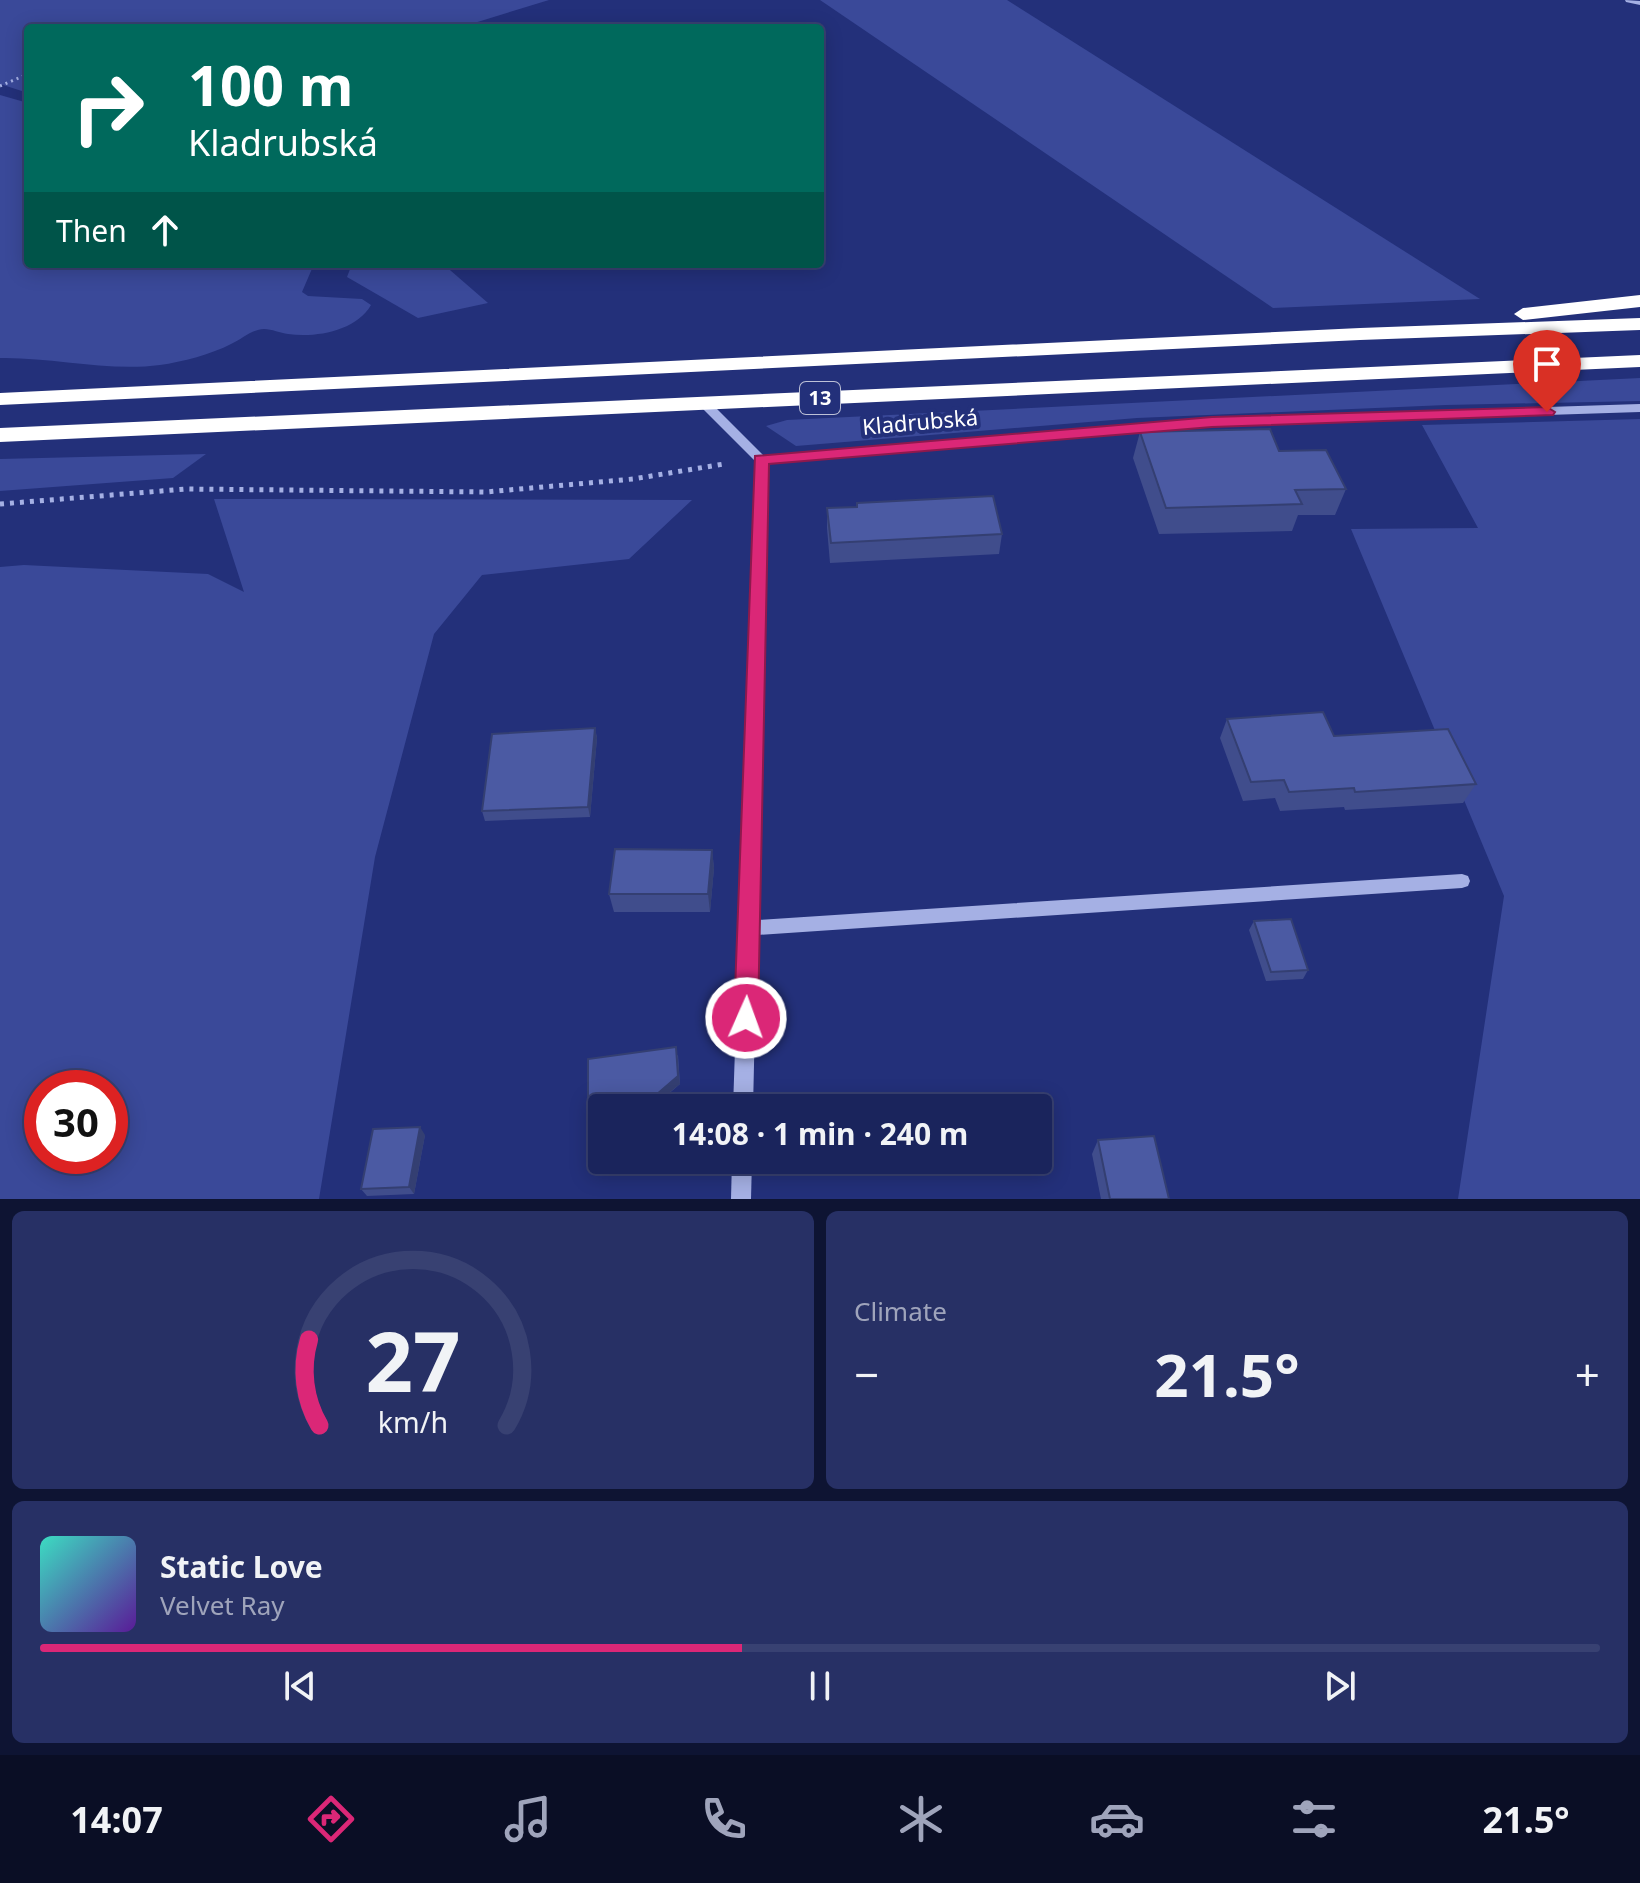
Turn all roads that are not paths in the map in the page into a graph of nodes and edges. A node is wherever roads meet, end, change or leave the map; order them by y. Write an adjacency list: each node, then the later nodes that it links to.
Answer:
1 (1629, 0): 2 (street)
2 (1640, 3)
3 (1640, 301): 5 (highway)
4 (1640, 324): 5 (highway, 13)
5 (1360, 334): 7 (highway, 13)
6 (1640, 361): 8 (highway, 13)
7 (0, 399)
8 (704, 403): 10 (highway, 13); 11 (street)
9 (1640, 408): 11 (street, Kladrubská)
10 (0, 435)
11 (761, 460): 13 (street)
12 (1462, 881): 13 (street)
13 (749, 928): 14 (street)
14 (743, 1094)
15 (742, 1174): 16 (street)
16 (741, 1199)

